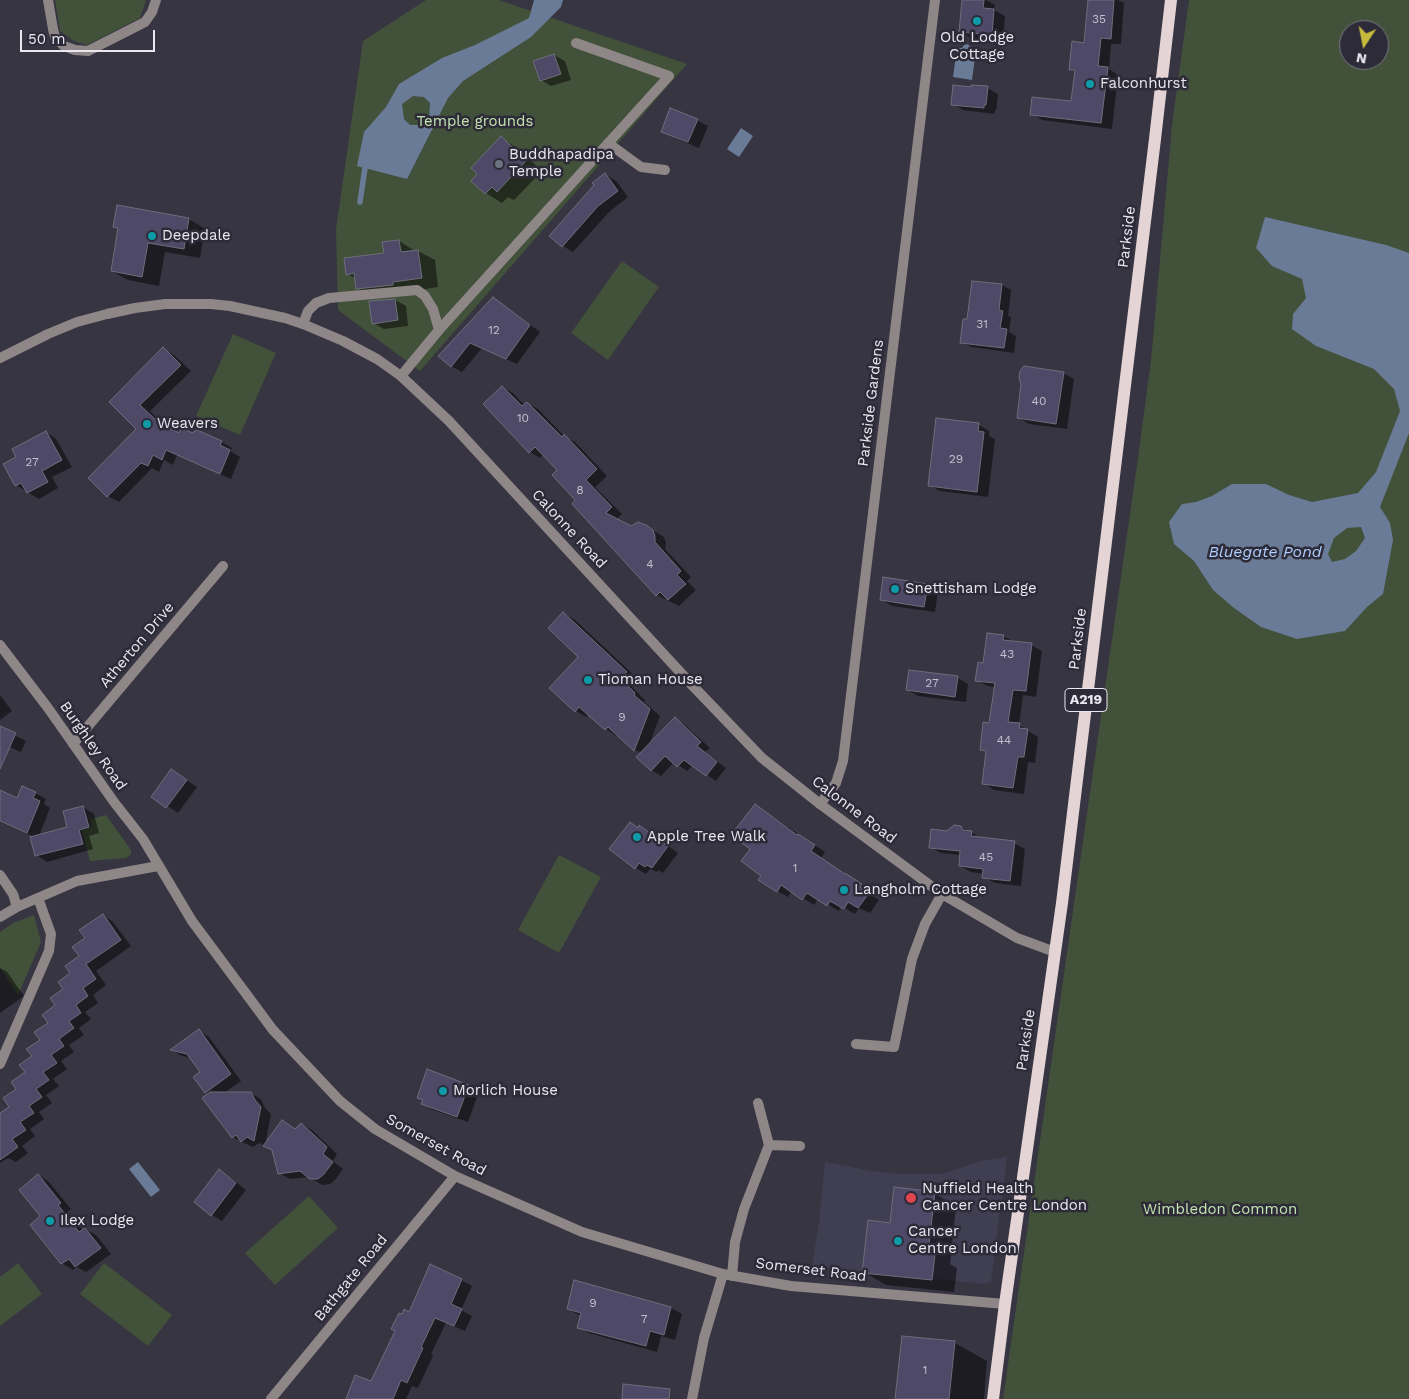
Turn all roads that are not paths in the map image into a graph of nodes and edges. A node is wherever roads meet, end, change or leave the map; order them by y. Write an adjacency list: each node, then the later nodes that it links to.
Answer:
1 (48, 0): 2 (street)
2 (156, 0)
3 (935, 0): 15 (street, Parkside Gardens)
4 (1171, 0): 22 (main road, Parkside / A219)
5 (576, 43): 6 (street)
6 (608, 143): 7 (street); 9 (street)
7 (666, 170)
8 (303, 324): 9 (street); 10 (street, Calonne Road); 11 (street, Calonne Road)
9 (439, 330): 11 (street)
10 (0, 358)
11 (401, 376): 15 (street, Calonne Road)
12 (223, 566): 14 (street, Atherton Drive)
13 (0, 645): 14 (street, Burghley Road)
14 (73, 744): 16 (street, Burghley Road)
15 (820, 804): 18 (street, Calonne Road)
16 (158, 866): 19 (street); 28 (street, Somerset Road)
17 (0, 875): 20 (street)
18 (942, 894): 22 (street, Calonne Road); 23 (street)
19 (38, 898): 20 (street); 24 (street)
20 (17, 907): 21 (street)
21 (0, 917)
22 (1055, 952): 30 (main road, Parkside / A219)
23 (856, 1044)
24 (0, 1064)
25 (758, 1103): 26 (street)
26 (769, 1145): 27 (street); 29 (street)
27 (800, 1146)
28 (455, 1176): 29 (street, Somerset Road); 31 (street, Bathgate Road)
29 (728, 1275): 30 (street, Somerset Road); 32 (street)
30 (1005, 1304): 33 (main road, Parkside / A219)
31 (271, 1399)
32 (692, 1399)
33 (993, 1399)

